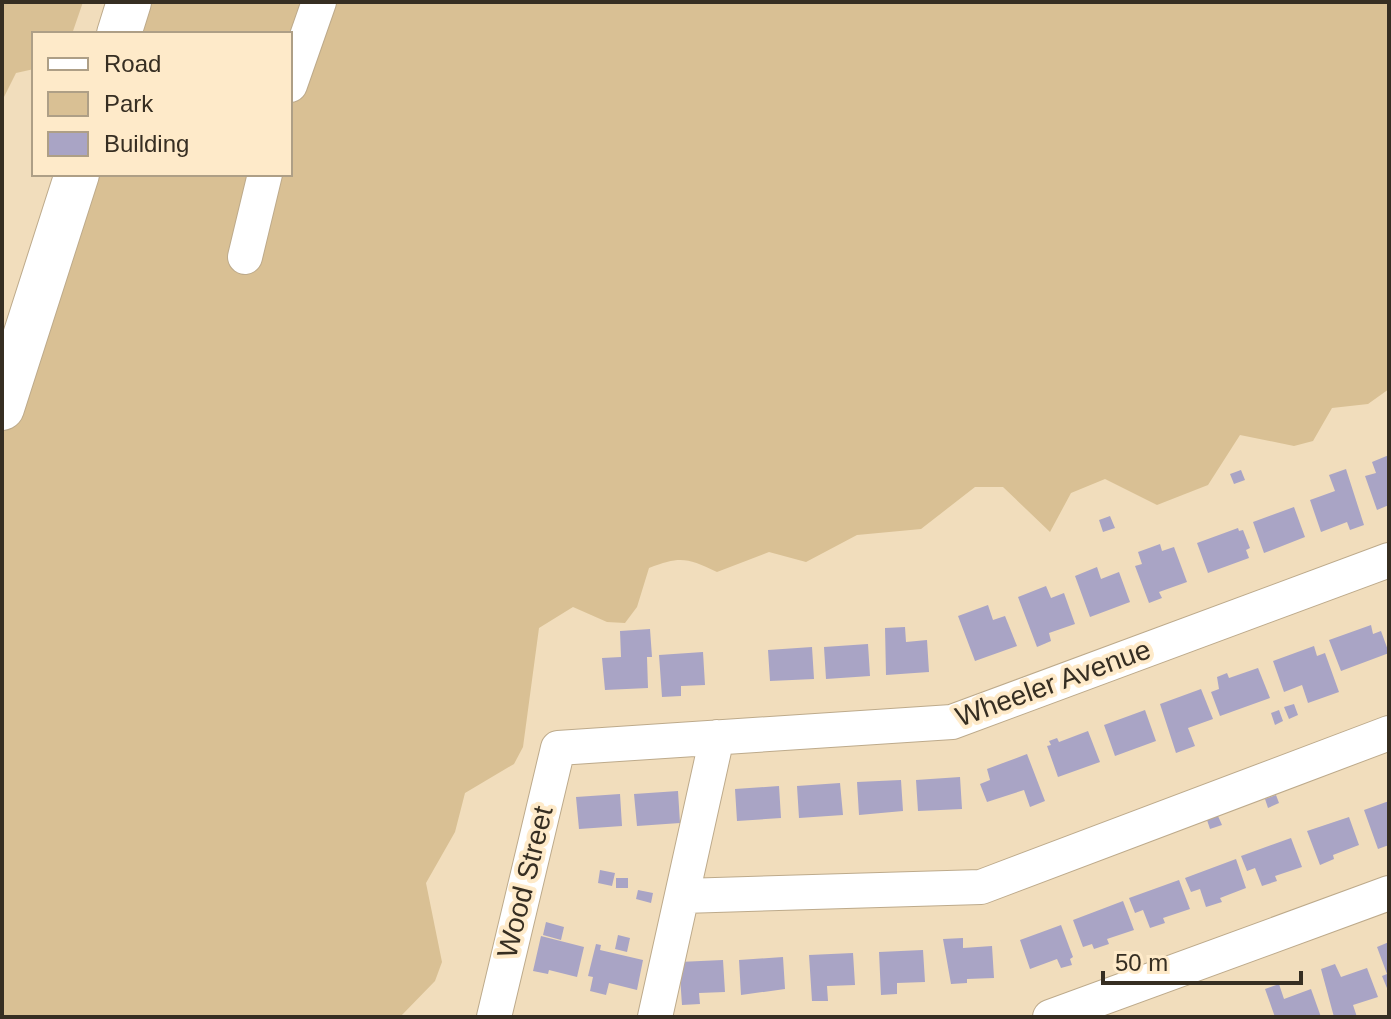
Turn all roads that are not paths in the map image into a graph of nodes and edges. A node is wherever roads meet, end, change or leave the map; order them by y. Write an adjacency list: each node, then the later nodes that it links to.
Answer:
1 (129, 2): 3 (main road)
2 (319, 2): 4 (street)
3 (120, 32)
4 (292, 79)
5 (76, 176): 8 (main road)
6 (265, 176): 7 (street)
7 (245, 257)
8 (2, 408)
9 (1389, 560): 11 (street, Wheeler Avenue)
10 (1389, 733): 14 (street)
11 (717, 737): 12 (street, Wheeler Avenue); 14 (street)
12 (558, 748): 15 (street, Wood Street)
13 (1389, 893): 17 (street)
14 (683, 896): 16 (street)
15 (493, 1017)
16 (655, 1017)
17 (1050, 1017)

